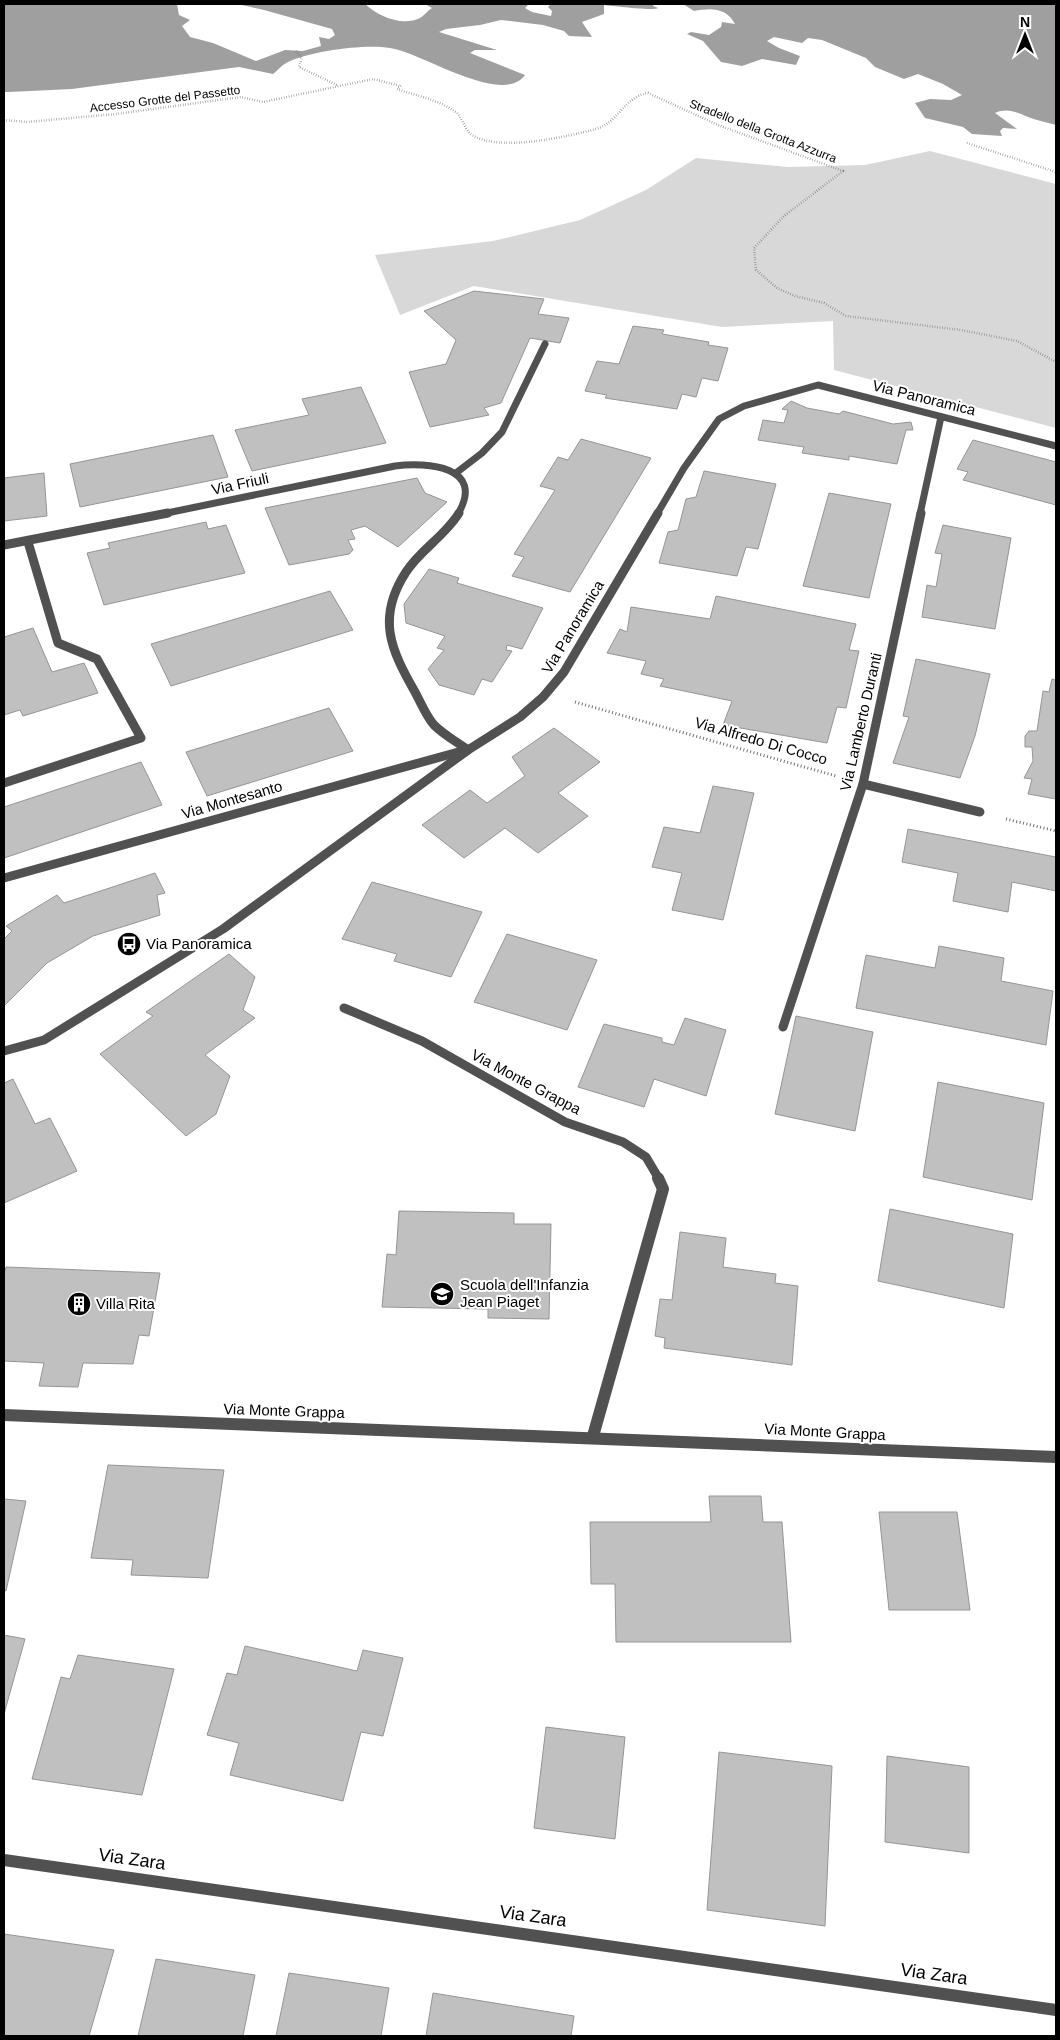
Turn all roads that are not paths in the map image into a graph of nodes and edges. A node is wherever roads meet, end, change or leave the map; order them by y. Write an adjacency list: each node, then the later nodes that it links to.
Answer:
1 (545, 344): 4 (street)
2 (941, 417): 3 (street, Via Panoramica); 7 (street, Via Panoramica); 9 (street, Via Lamberto Duranti)
3 (1056, 446)
4 (456, 473): 5 (street, Via Friuli); 7 (street)
5 (28, 542): 6 (street, Via Friuli); 8 (street)
6 (4, 546)
7 (468, 750): 11 (street, Via Montesanto); 14 (street, Via Panoramica)
8 (4, 783)
9 (863, 784): 10 (street); 13 (street, Via Lamberto Duranti)
10 (980, 812)
11 (4, 878)
12 (344, 1008): 16 (street, Via Monte Grappa)
13 (783, 1027)
14 (4, 1051)
15 (4, 1415): 16 (street, Via Monte Grappa)
16 (593, 1436): 17 (street, Via Monte Grappa)
17 (1056, 1457)
18 (4, 1860): 19 (street, Via Zara)
19 (1056, 2010)

